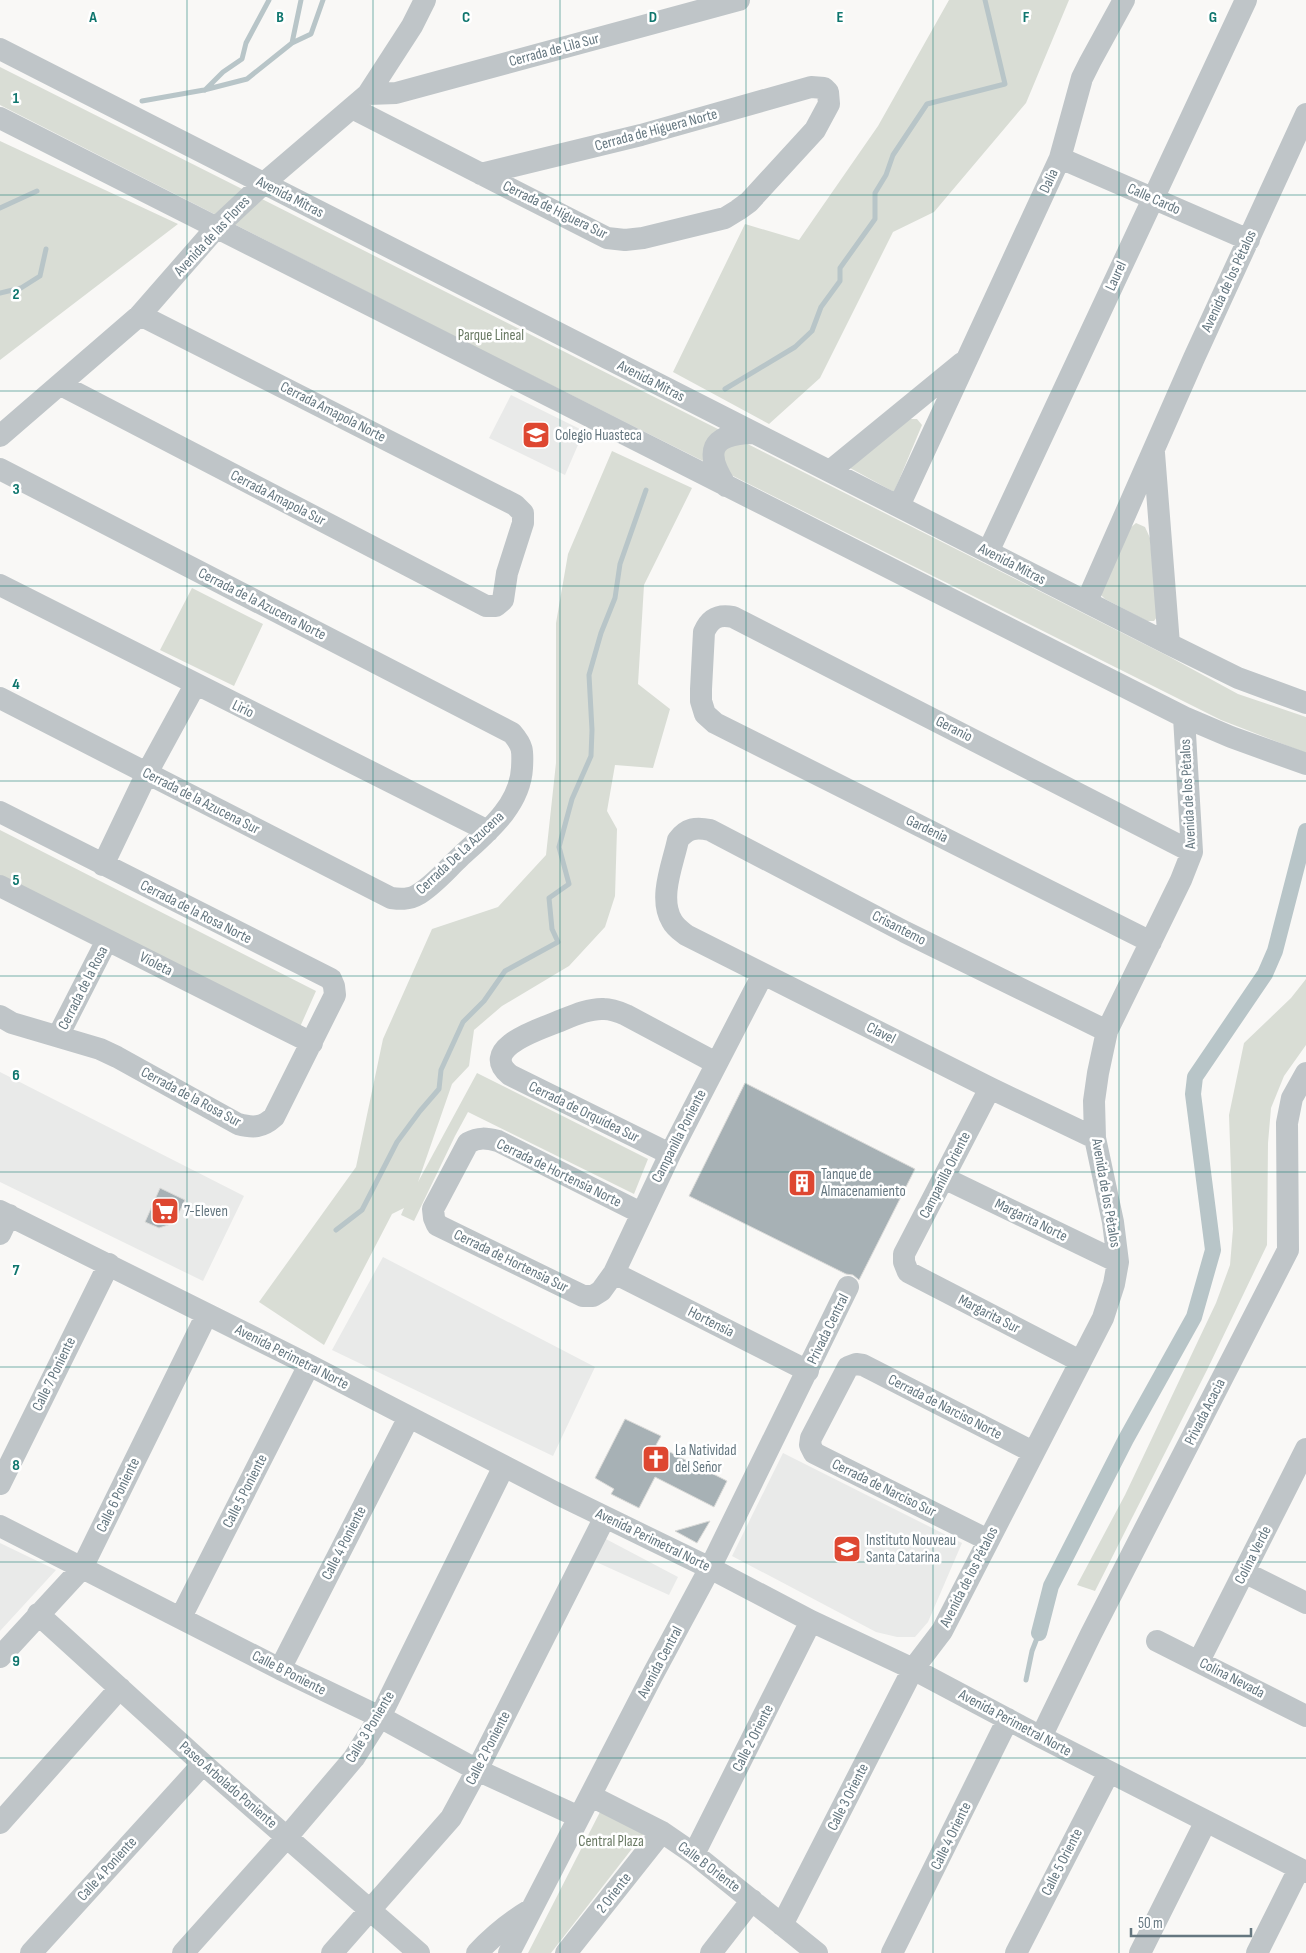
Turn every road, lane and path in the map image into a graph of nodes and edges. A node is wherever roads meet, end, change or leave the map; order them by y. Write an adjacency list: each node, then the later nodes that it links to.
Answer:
1 (424, 0): 7 (street, Avenida de las Flores)
2 (739, 0): 7 (street, Cerrada de Lila Sur)
3 (1124, 0): 10 (street, Dalia)
4 (1246, 0): 13 (street, Laurel)
5 (0, 49): 12 (street, Avenida Mitras)
6 (828, 92): 11 (street, Cerrada de Higuera Norte); 11 (street, Cerrada de Higuera Sur)
7 (360, 101): 11 (street, Cerrada de Higuera Sur); 12 (street, Avenida de las Flores)
8 (1306, 114): 15 (street, Avenida de los Pétalos)
9 (0, 118): 14 (street)
10 (1060, 158): 13 (street, Calle Cardo); 17 (street, Dalia)
11 (481, 174)
12 (264, 183): 14 (street, Avenida de las Flores); 19 (street, Avenida Mitras)
13 (1153, 198): 15 (street, Calle Cardo); 26 (street, Laurel)
14 (216, 228): 16 (street, Avenida de las Flores); 24 (street)
15 (1249, 240): 21 (street, Avenida de los Pétalos)
16 (140, 315): 18 (street, Avenida de las Flores); 29 (street, Cerrada Amapola Norte)
17 (967, 359): 23 (street, Dalia); 25 (street, Dalia)
18 (61, 385): 20 (street, Avenida de las Flores); 29 (street, Cerrada Amapola Sur)
19 (752, 433): 23 (street, Avenida Mitras); 24 (street)
20 (0, 436)
21 (1154, 449): 28 (street, Avenida de los Pétalos); 30 (street, Avenida de los Pétalos)
22 (0, 469): 36 (street, Cerrada de la Azucena Norte)
23 (830, 471): 25 (street, Avenida Mitras)
24 (726, 486): 35 (street)
25 (899, 506): 26 (street, Avenida Mitras)
26 (988, 552): 28 (street, Avenida Mitras)
27 (0, 585): 31 (street, Lirio)
28 (1087, 601): 30 (street, Avenida Mitras)
29 (496, 606)
30 (1169, 644): 33 (street, Avenida Mitras)
31 (195, 685): 38 (street); 40 (street, Lirio)
32 (0, 698): 38 (street, Cerrada de la Azucena Sur)
33 (1306, 704)
34 (705, 714): 41 (street, Geranio); 47 (street, Gardenia)
35 (1184, 716): 37 (street); 41 (street, Avenida de los Pétalos)
36 (521, 744): 40 (street, Cerrada De La Azucena)
37 (1306, 764)
38 (147, 773): 42 (street); 44 (street, Cerrada de la Azucena Sur)
39 (0, 812): 42 (street, Cerrada de la Rosa Norte)
40 (488, 831): 44 (street, Cerrada De La Azucena)
41 (1192, 852): 47 (street, Avenida de los Pétalos)
42 (103, 865): 52 (street, Cerrada de la Rosa Norte)
43 (0, 886): 46 (street, Violeta)
44 (404, 899)
45 (672, 921): 48 (street, Clavel); 50 (street, Crisantemo)
46 (107, 940): 51 (street, Cerrada de la Rosa); 52 (street, Violeta)
47 (1151, 942): 50 (street, Avenida de los Pétalos)
48 (763, 974): 53 (street, Campanilla Poniente); 55 (street, Clavel)
49 (0, 1016): 51 (street, Cerrada de la Rosa Sur)
50 (1107, 1031): 56 (street, Avenida de los Pétalos)
51 (58, 1036): 52 (street, Cerrada de la Rosa Sur)
52 (312, 1043)
53 (716, 1063): 57 (street, Campanilla Poniente); 57 (street, Cerrada de Orquídea Sur)
54 (1306, 1074): 62 (street, Privada Acacia)
55 (990, 1088): 56 (street, Clavel); 58 (street, Campanilla Oriente)
56 (1095, 1138): 64 (street, Avenida de los Pétalos)
57 (670, 1154): 59 (street, Campanilla Poniente)
58 (944, 1178): 63 (street, Campanilla Oriente); 64 (street, Margarita Norte)
59 (641, 1213): 60 (street, Cerrada de Hortensia Norte); 66 (street, Campanilla Poniente)
60 (434, 1218): 68 (street, Cerrada de Hortensia Sur)
61 (3, 1220): 65 (street, Avenida Perimetral Norte)
62 (1297, 1255): 99 (street, Privada Acacia)
63 (904, 1262): 70 (street, Margarita Sur)
64 (1118, 1262): 70 (street, Avenida de los Pétalos)
65 (109, 1264): 69 (street, Avenida Perimetral Norte); 78 (street, Calle 7 Poniente)
66 (614, 1273): 68 (street, Campanilla Poniente); 73 (street, Hortensia)
67 (848, 1287): 73 (street, Privada Central)
68 (594, 1296)
69 (207, 1314): 72 (street, Avenida Perimetral Norte); 83 (street, Calle 6 Poniente)
70 (1080, 1361): 76 (street, Avenida de los Pétalos)
71 (856, 1364): 76 (street, Cerrada de Narciso Norte); 82 (street, Cerrada de Narciso Sur)
72 (309, 1365): 74 (street, Avenida Perimetral Norte); 88 (street, Calle 5 Poniente)
73 (808, 1371): 84 (street, Avenida Central)
74 (409, 1417): 77 (street, Avenida Perimetral Norte); 93 (street, Calle 4 Poniente)
75 (1306, 1449): 79 (street, Colina Verde)
76 (1034, 1452): 82 (street, Avenida de los Pétalos)
77 (504, 1466): 80 (street, Avenida Perimetral Norte); 97 (street, Calle 3 Poniente)
78 (0, 1484)
79 (1298, 1486): 85 (street, Colina Verde)
80 (605, 1517): 84 (street, Avenida Perimetral Norte); 101 (street, Calle 2 Poniente)
81 (0, 1526): 83 (street, Calle B Poniente)
82 (988, 1540): 94 (street, Avenida de los Pétalos)
83 (82, 1568): 87 (street, Calle 6 Poniente); 88 (street, Calle B Poniente)
84 (710, 1568): 89 (street, Avenida Perimetral Norte); 103 (street, Avenida Central)
85 (1244, 1572): 86 (street); 92 (street, Colina Verde)
86 (1306, 1603)
87 (38, 1614): 91 (street, Calle 6 Poniente); 95 (street, Paseo Arbolado Poniente)
88 (181, 1617): 93 (street, Calle B Poniente)
89 (811, 1621): 94 (street, Avenida Perimetral Norte); 109 (street, Calle 2 Oriente)
90 (1158, 1641): 92 (street, Colina Nevada)
91 (0, 1657)
92 (1199, 1661): 96 (street, Colina Nevada)
93 (280, 1669): 97 (street, Calle B Poniente)
94 (913, 1669): 98 (street, Avenida Perimetral Norte); 114 (street, Calle 3 Oriente)
95 (120, 1688): 100 (street, Paseo Arbolado Poniente); 106 (street)
96 (1306, 1716)
97 (380, 1717): 101 (street, Calle B Poniente); 108 (street, Calle 3 Poniente)
98 (1008, 1719): 99 (street, Avenida Perimetral Norte); 124 (street, Calle 4 Oriente)
99 (1041, 1737): 102 (street, Avenida Perimetral Norte)
100 (203, 1764): 108 (street, Paseo Arbolado Poniente); 115 (street, Calle 4 Poniente)
101 (478, 1770): 104 (street, Calle B Poniente); 113 (street, Calle 2 Poniente)
102 (1109, 1772): 105 (street, Avenida Perimetral Norte); 125 (street, Calle 5 Oriente)
103 (591, 1796): 104 (street, Avenida Central); 107 (street, Calle B Oriente)
104 (579, 1817): 112 (street, Avenida Central)
105 (1206, 1821): 110 (street, Avenida Perimetral Norte); 126 (street)
106 (0, 1823)
107 (662, 1832): 109 (street, Calle B Oriente); 121 (street, 2 Oriente)
108 (287, 1837): 113 (street, Paseo Arbolado Poniente); 116 (street, Calle 3 Poniente)
109 (694, 1854): 111 (street, Calle B Oriente)
110 (1303, 1870): 127 (street)
111 (752, 1900): 114 (street, Calle B Oriente); 122 (street)
112 (531, 1909): 119 (street); 120 (street, Avenida Central)
113 (371, 1910): 117 (street, Calle 2 Poniente); 118 (street, Paseo Arbolado Poniente)
114 (782, 1925): 123 (street, Calle B Oriente)
115 (31, 1953)
116 (183, 1953)
117 (332, 1953)
118 (419, 1953)
119 (477, 1953)
120 (509, 1953)
121 (566, 1953)
122 (711, 1953)
123 (817, 1953)
124 (892, 1953)
125 (1016, 1953)
126 (1140, 1953)
127 (1257, 1953)

